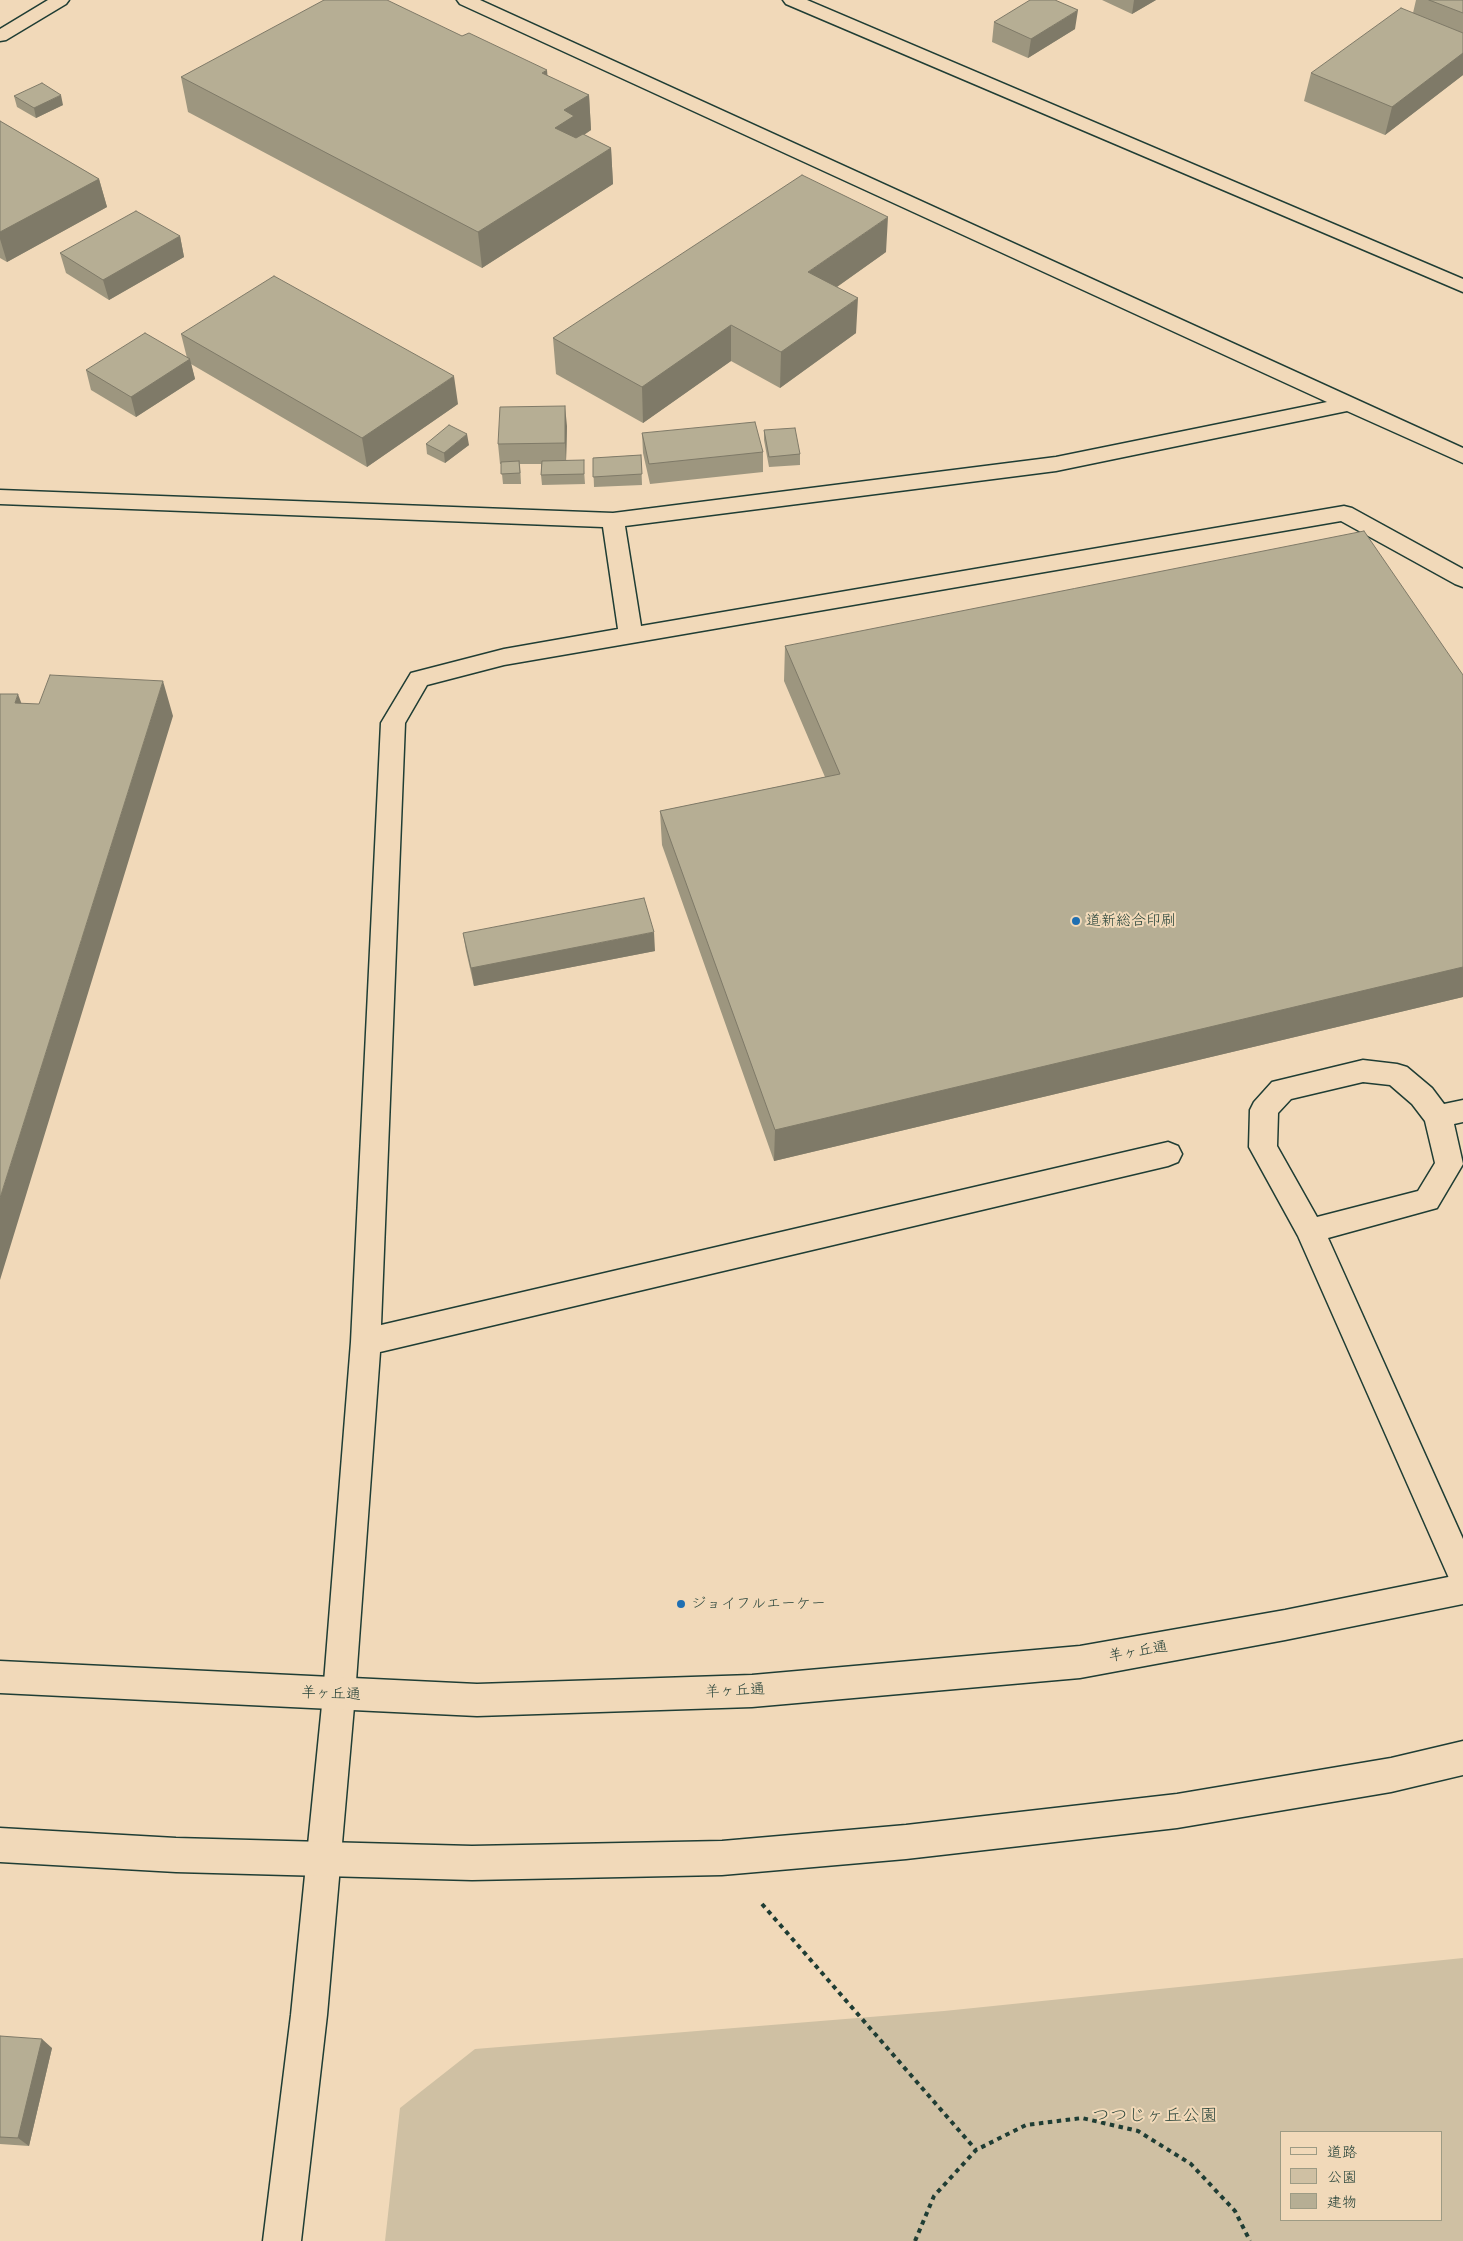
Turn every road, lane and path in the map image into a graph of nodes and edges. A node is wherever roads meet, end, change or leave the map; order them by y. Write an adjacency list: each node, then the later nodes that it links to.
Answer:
1 (60, 0): 4 (main road)
2 (466, 0): 6 (main road)
3 (792, 0): 5 (main road)
4 (0, 36)
5 (1463, 286)
6 (1349, 404): 7 (main road); 9 (main road)
7 (1463, 456)
8 (0, 497): 9 (main road)
9 (613, 520): 11 (main road)
10 (1463, 579): 11 (main road)
11 (631, 636): 15 (main road)
12 (1450, 1114): 14 (main road); 14 (main road)
13 (1168, 1154): 15 (main road)
14 (1310, 1231): 16 (main road)
15 (366, 1342): 19 (main road)
16 (1463, 1574)
17 (1463, 1589): 19 (main road, 羊ヶ丘通)
18 (0, 1677): 19 (main road, 羊ヶ丘通)
19 (339, 1695): 23 (main road)
20 (1463, 1758): 22 (main road)
21 (0, 1846): 23 (main road)
22 (722, 1858): 23 (main road); 24 (path)
23 (324, 1860): 25 (main road)
24 (976, 2150): 26 (path); 27 (path)
25 (282, 2241)
26 (915, 2241)
27 (1250, 2241)

